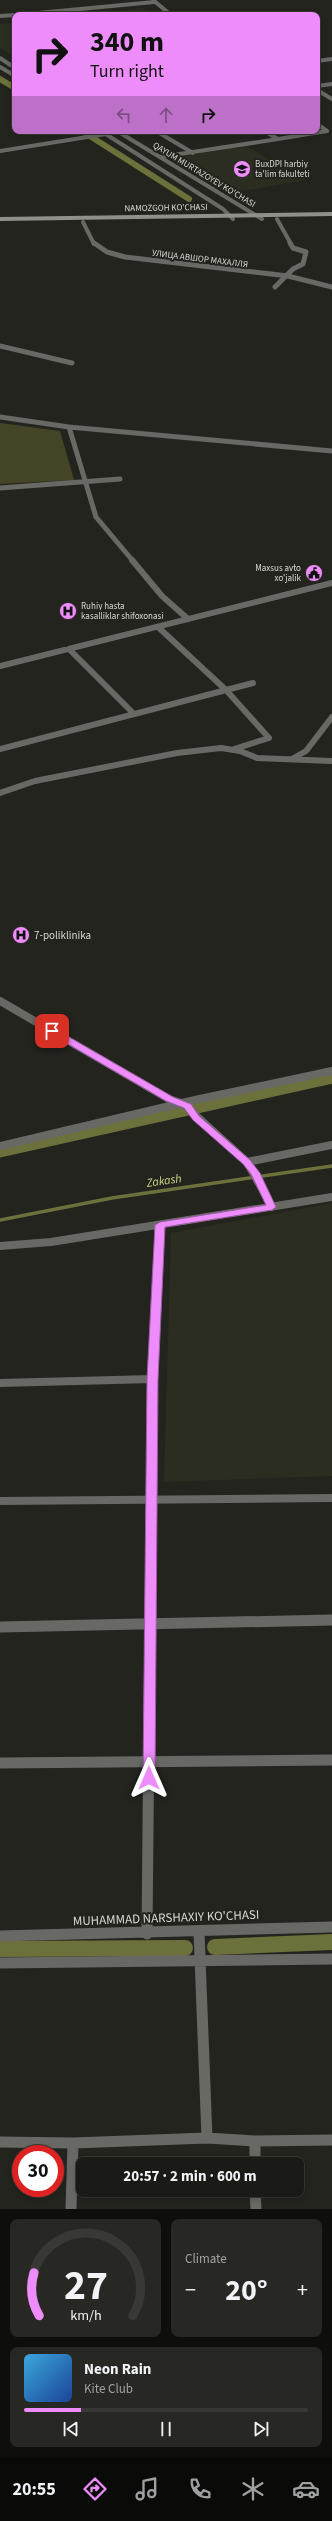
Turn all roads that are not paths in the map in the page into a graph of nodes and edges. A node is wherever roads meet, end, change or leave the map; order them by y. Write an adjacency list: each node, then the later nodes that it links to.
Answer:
1 (153, 1): 2 (street); 3 (street)
2 (45, 12)
3 (167, 12)
4 (12, 15): 5 (street)
5 (0, 16)
6 (0, 58): 9 (street)
7 (332, 59): 8 (street)
8 (320, 61)
9 (12, 66)
10 (0, 67): 11 (street)
11 (12, 74)
12 (332, 84): 13 (street)
13 (320, 86)
14 (320, 92): 15 (street)
15 (332, 99)
16 (320, 126): 17 (street)
17 (320, 132)
18 (82, 134): 24 (street)
19 (106, 134): 24 (street); 30 (street, QAYUM MURTAZOYEV KO'CHASI)
20 (122, 134): 28 (street, QAYUM MURTAZOYEV KO'CHASI)
21 (161, 134): 27 (street)
22 (269, 134): 25 (street)
23 (309, 134): 25 (street)
24 (88, 137): 26 (street)
25 (278, 139): 27 (street)
26 (0, 151)
27 (193, 152): 28 (street)
28 (160, 158): 31 (street, QAYUM MURTAZOYEV KO'CHASI)
29 (332, 214): 31 (main road, NAMOZGOH KO'CHASI)
30 (228, 215): 31 (main road, NAMOZGOH KO'CHASI); 33 (main road, NAMOZGOH KO'CHASI); 34 (street, QAYUM MURTAZOYEV KO'CHASI)
31 (255, 215): 35 (street, QAYUM MURTAZOYEV KO'CHASI)
32 (332, 218): 36 (main road, NAMOZGOH KO'CHASI)
33 (0, 219)
34 (233, 219): 35 (main road, NAMOZGOH KO'CHASI); 37 (main road, NAMOZGOH KO'CHASI)
35 (262, 219): 36 (main road, NAMOZGOH KO'CHASI)
36 (277, 219): 39 (street)
37 (82, 222): 38 (main road, NAMOZGOH KO'CHASI); 39 (street, УЛИЦА АВШОР МАХАЛЛЯ)
38 (0, 224)
39 (283, 277): 40 (street); 41 (street, УЛИЦА АВШОР МАХАЛЛЯ)
40 (275, 287)
41 (332, 287)
42 (0, 346): 43 (street)
43 (72, 363)
44 (0, 417): 45 (street)
45 (69, 427): 46 (street); 48 (street)
46 (332, 451)
47 (120, 479): 48 (street)
48 (84, 483): 49 (street); 52 (street)
49 (0, 488)
50 (329, 584): 51 (street); 52 (street)
51 (332, 589)
52 (188, 619): 53 (street)
53 (158, 627): 54 (street); 57 (street)
54 (69, 649): 55 (street); 58 (street)
55 (0, 666)
56 (253, 683): 57 (street)
57 (226, 690): 58 (street); 61 (street)
58 (134, 714): 60 (street)
59 (332, 717): 62 (street)
60 (0, 749)
61 (234, 749): 62 (street); 64 (street)
62 (291, 759): 63 (street)
63 (332, 761)
64 (0, 793)
65 (0, 1001): 67 (street)
66 (332, 1071): 67 (street)
67 (185, 1105): 69 (street); 70 (street)
68 (332, 1145): 70 (street)
69 (0, 1146)
70 (247, 1162): 72 (street)
71 (332, 1197): 72 (street)
72 (272, 1207): 73 (street)
73 (160, 1225): 74 (street); 75 (street)
74 (0, 1246)
75 (152, 1379): 76 (street); 77 (street)
76 (0, 1383)
77 (151, 1498): 78 (street); 79 (street); 81 (street)
78 (332, 1498)
79 (0, 1501)
80 (332, 1620): 81 (street)
81 (150, 1624): 82 (street); 84 (street)
82 (0, 1627)
83 (332, 1760): 84 (street)
84 (149, 1762): 85 (street); 88 (street)
85 (0, 1763)
86 (332, 1927): 87 (street, MUHAMMAD NARSHAXIY KO'CHASI)
87 (199, 1932): 88 (street, MUHAMMAD NARSHAXIY KO'CHASI); 91 (street)
88 (147, 1934): 89 (street, MUHAMMAD NARSHAXIY KO'CHASI)
89 (0, 1936)
90 (332, 1959): 91 (street)
91 (200, 1962): 92 (street); 93 (street)
92 (0, 1963)
93 (207, 2138): 95 (street); 97 (street)
94 (332, 2140): 95 (street)
95 (255, 2141): 98 (street)
96 (0, 2142): 97 (street)
97 (73, 2143): 100 (street)
98 (255, 2157)
99 (256, 2197): 101 (street)
100 (71, 2209)
101 (256, 2209)

